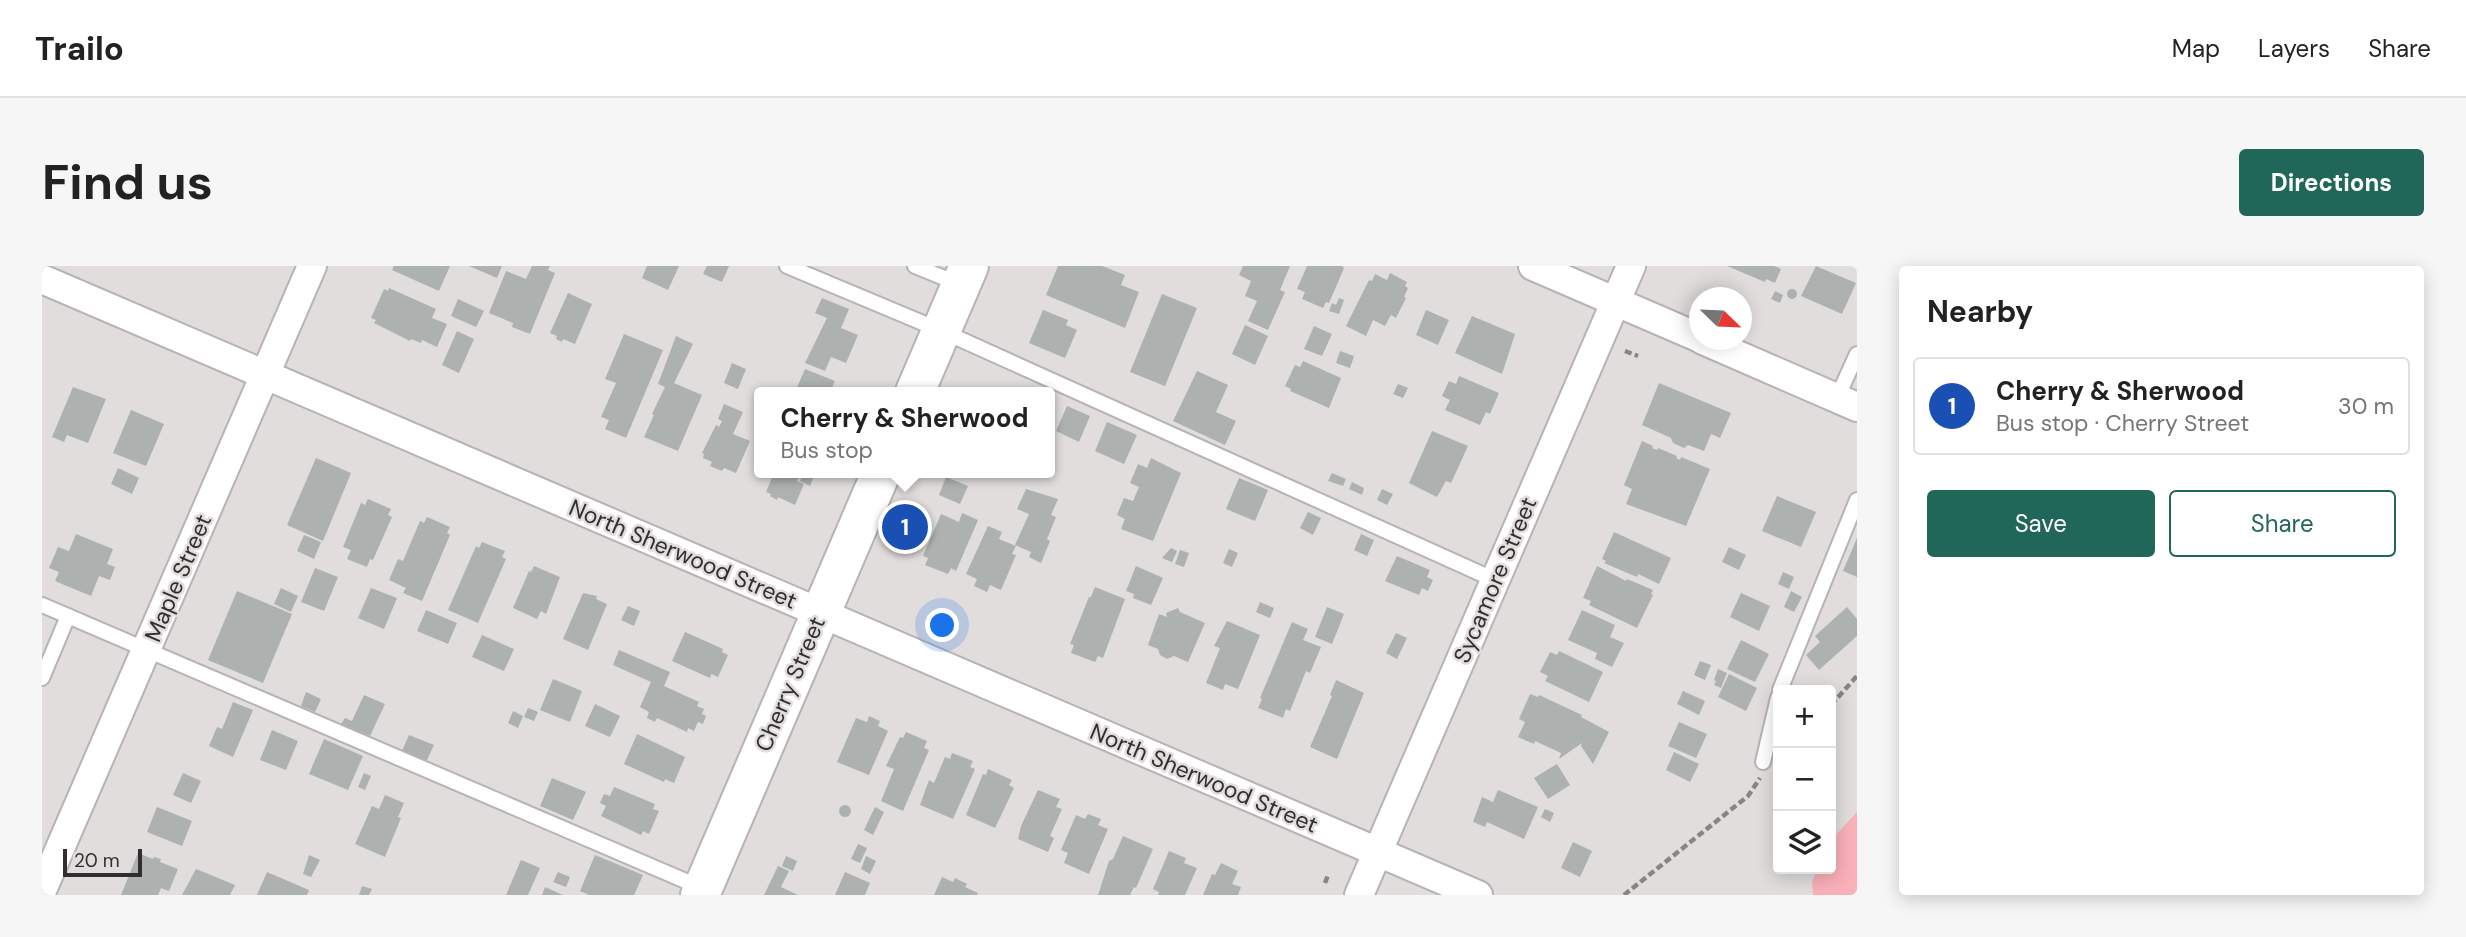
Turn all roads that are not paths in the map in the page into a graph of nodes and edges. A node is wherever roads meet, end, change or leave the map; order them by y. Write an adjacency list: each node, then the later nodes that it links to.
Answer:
1 (312, 266): 13 (street, Maple Street)
2 (787, 266): 9 (lane)
3 (915, 266): 6 (lane)
4 (1533, 266): 8 (street)
5 (1631, 266): 8 (street, Sycamore Street)
6 (965, 275): 9 (street)
7 (42, 279): 13 (street, North Sherwood Street)
8 (1616, 302): 10 (street); 18 (street, Sycamore Street)
9 (942, 331): 14 (street); 18 (lane)
10 (1689, 334)
11 (1726, 350): 15 (street)
12 (1857, 354): 15 (lane)
13 (266, 375): 20 (street, North Sherwood Street); 22 (street, Maple Street)
14 (917, 387)
15 (1847, 403)
16 (879, 478): 20 (street, Cherry Street)
17 (1857, 500): 24 (lane)
18 (1495, 580): 27 (street, Sycamore Street)
19 (42, 605): 21 (lane)
20 (821, 612): 27 (street, North Sherwood Street); 29 (street, Cherry Street)
21 (68, 616): 22 (lane); 23 (lane)
22 (147, 649): 28 (street, Maple Street); 29 (lane)
23 (42, 678)
24 (1782, 685)
25 (1773, 719): 26 (lane)
26 (1763, 762)
27 (1377, 852): 30 (street, Sycamore Street); 31 (street, North Sherwood Street)
28 (42, 890)
29 (707, 893)
30 (1359, 895)
31 (1478, 895)

